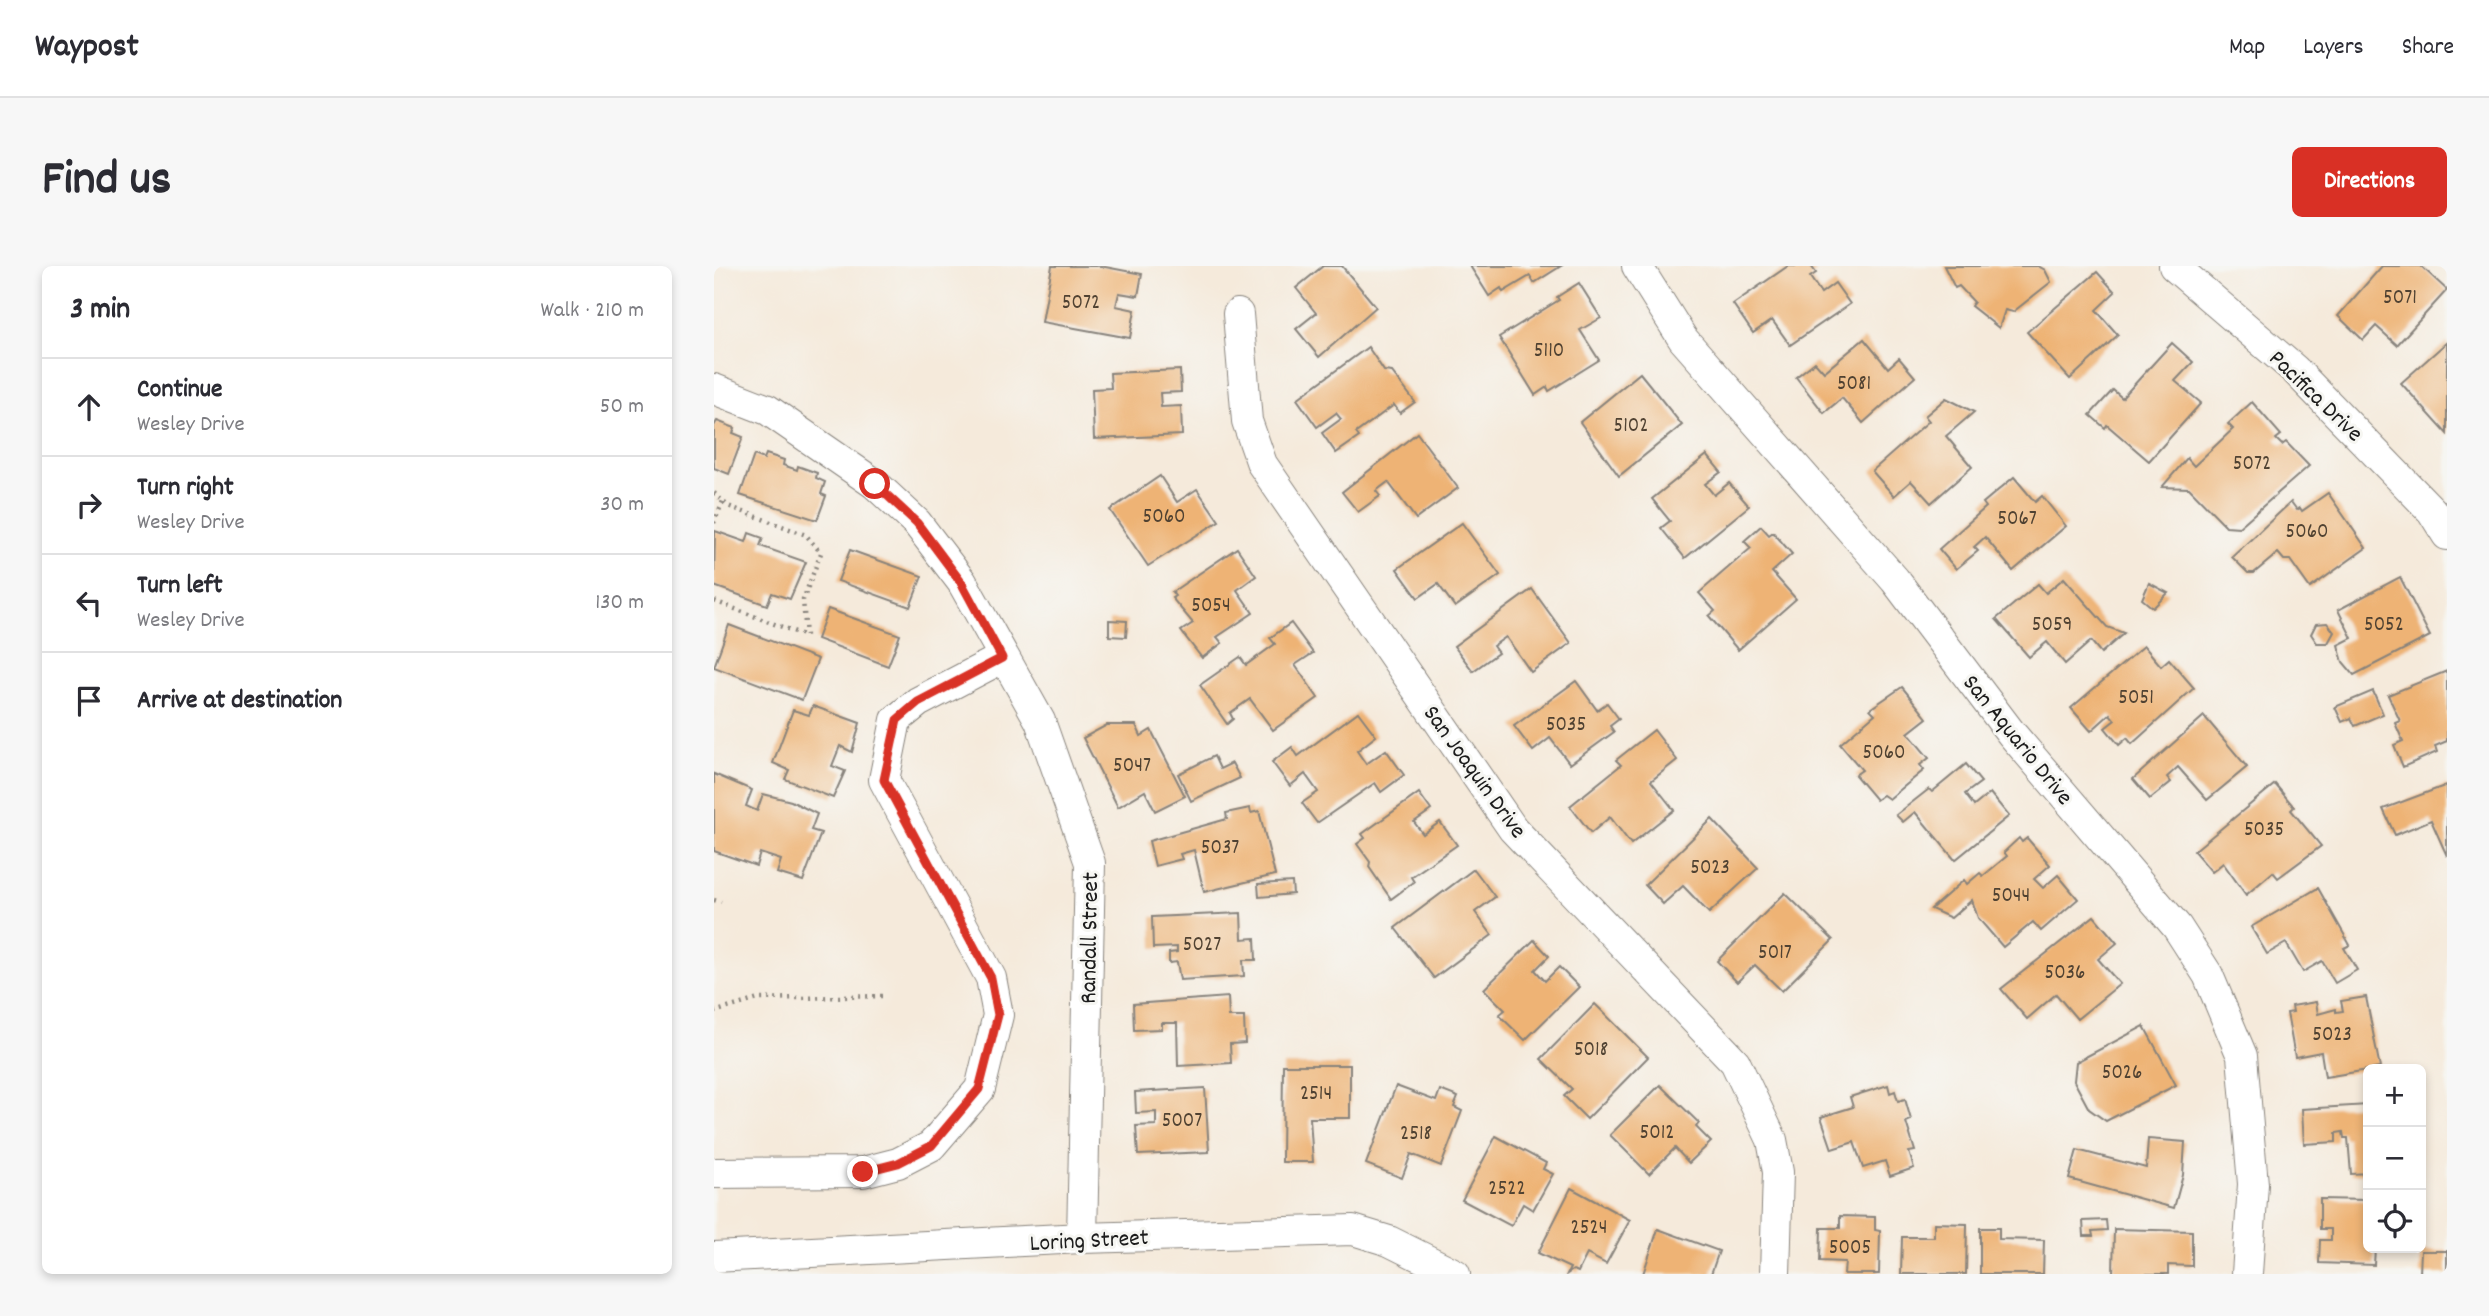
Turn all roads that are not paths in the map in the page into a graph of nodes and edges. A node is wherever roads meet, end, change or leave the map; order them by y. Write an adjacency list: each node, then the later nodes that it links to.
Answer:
1 (1637, 266): 13 (street, San Aquario Drive)
2 (2174, 266): 5 (street, Pacifica Drive)
3 (1238, 314): 12 (street, San Joaquin Drive)
4 (714, 389): 6 (street, Randall Street)
5 (2447, 535)
6 (1002, 658): 7 (street); 8 (street, Randall Street)
7 (714, 1173)
8 (1082, 1238): 10 (street, Loring Street); 11 (street, Loring Street)
9 (714, 1257): 10 (street, Loring Street)
10 (891, 1262)
11 (1454, 1274)
12 (1775, 1274)
13 (2247, 1274)

